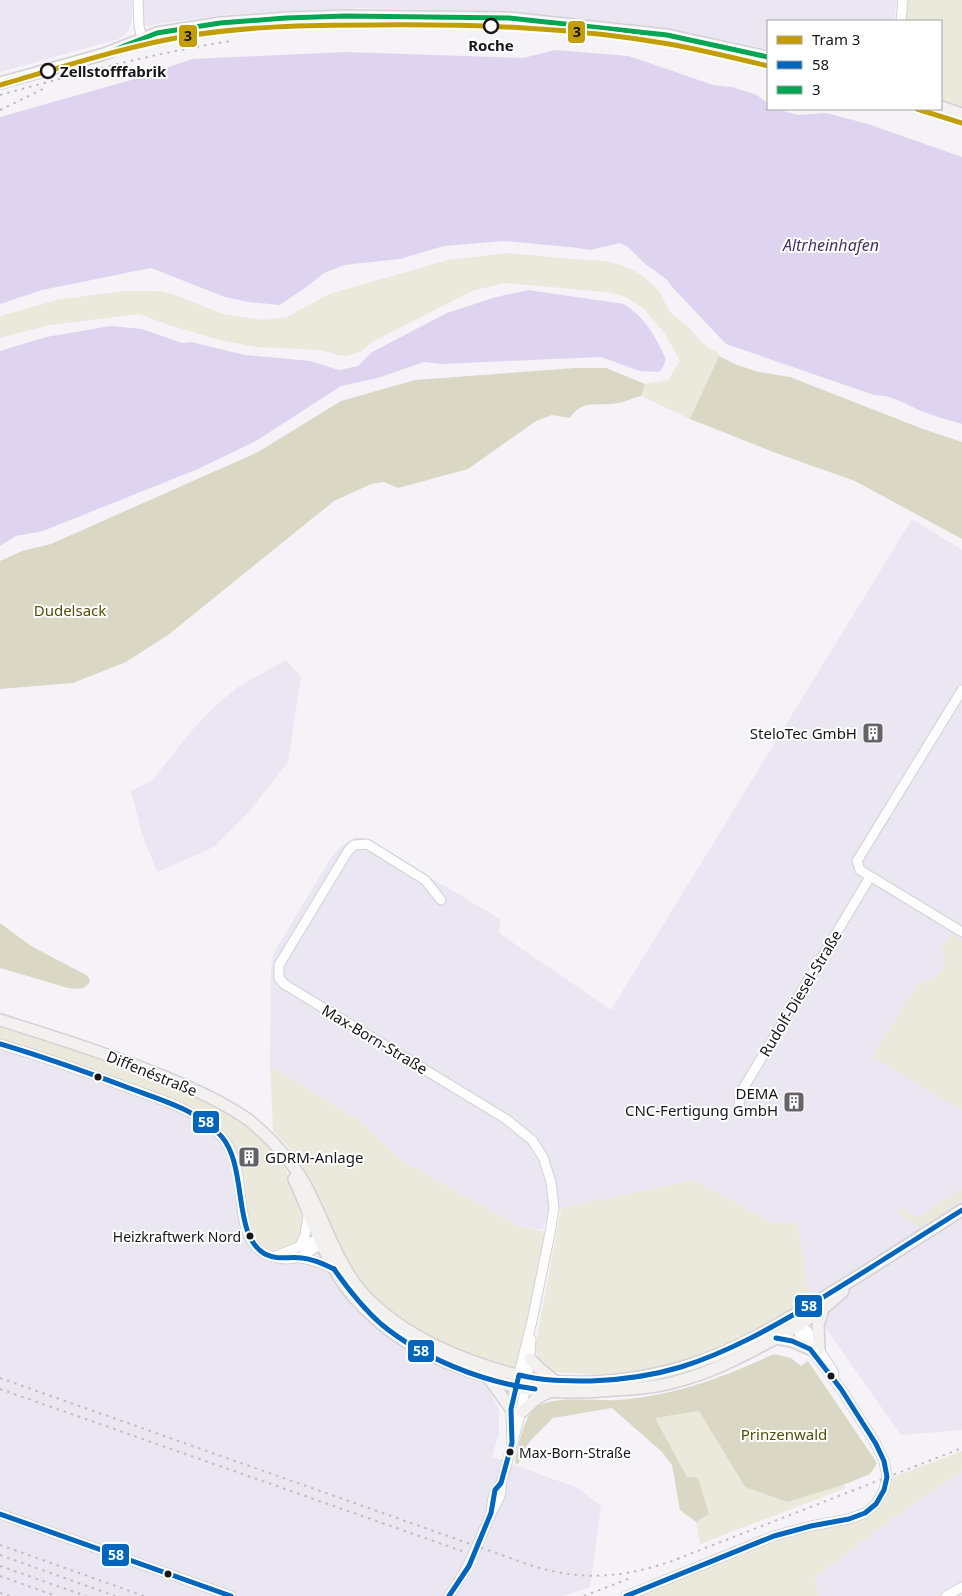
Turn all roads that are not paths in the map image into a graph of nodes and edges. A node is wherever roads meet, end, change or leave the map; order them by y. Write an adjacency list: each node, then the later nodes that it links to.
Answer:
1 (138, 0): 4 (street)
2 (903, 0): 3 (street)
3 (900, 20)
4 (142, 39): 5 (main road); 6 (main road)
5 (767, 57)
6 (0, 83)
7 (942, 107): 8 (main road)
8 (962, 114)
9 (962, 690): 10 (street)
10 (870, 877): 12 (street); 15 (street, Rudolf-Diesel-Straße)
11 (441, 900): 26 (street, Max-Born-Straße)
12 (962, 932)
13 (0, 1020): 16 (main road, Diffenéstraße)
14 (0, 1044): 21 (street)
15 (738, 1112)
16 (286, 1159): 18 (main road, Diffenéstraße); 19 (main road, Diffenéstraße)
17 (962, 1210): 24 (main road, Diffenéstraße)
18 (309, 1212): 19 (main road, Diffenéstraße); 20 (street)
19 (324, 1241): 20 (street); 22 (street); 23 (main road, Diffenéstraße); 32 (main road, Diffenéstraße)
20 (300, 1246): 21 (street)
21 (276, 1256): 22 (street)
22 (300, 1257): 23 (street)
23 (334, 1269): 31 (main road, Diffenéstraße)
24 (856, 1278): 25 (main road, Diffenéstraße); 27 (main road, Diffenéstraße)
25 (823, 1309): 27 (main road, Diffenéstraße); 29 (main road)
26 (532, 1321): 30 (street, Max-Born-Straße); 32 (street, Max-Born-Straße)
27 (797, 1321): 28 (main road, Diffenéstraße); 29 (street); 33 (main road, Diffenéstraße)
28 (776, 1338): 29 (main road); 33 (main road, Diffenéstraße)
29 (814, 1349): 39 (street)
30 (530, 1359): 32 (street, Max-Born-Straße); 33 (main road)
31 (488, 1378): 32 (main road, Diffenéstraße); 34 (main road)
32 (522, 1382): 33 (main road, Diffenéstraße); 34 (street)
33 (553, 1386): 34 (main road)
34 (516, 1410): 38 (street)
35 (0, 1514): 37 (street)
36 (962, 1587): 40 (street)
37 (231, 1596)
38 (448, 1596)
39 (626, 1596)
40 (946, 1596)

